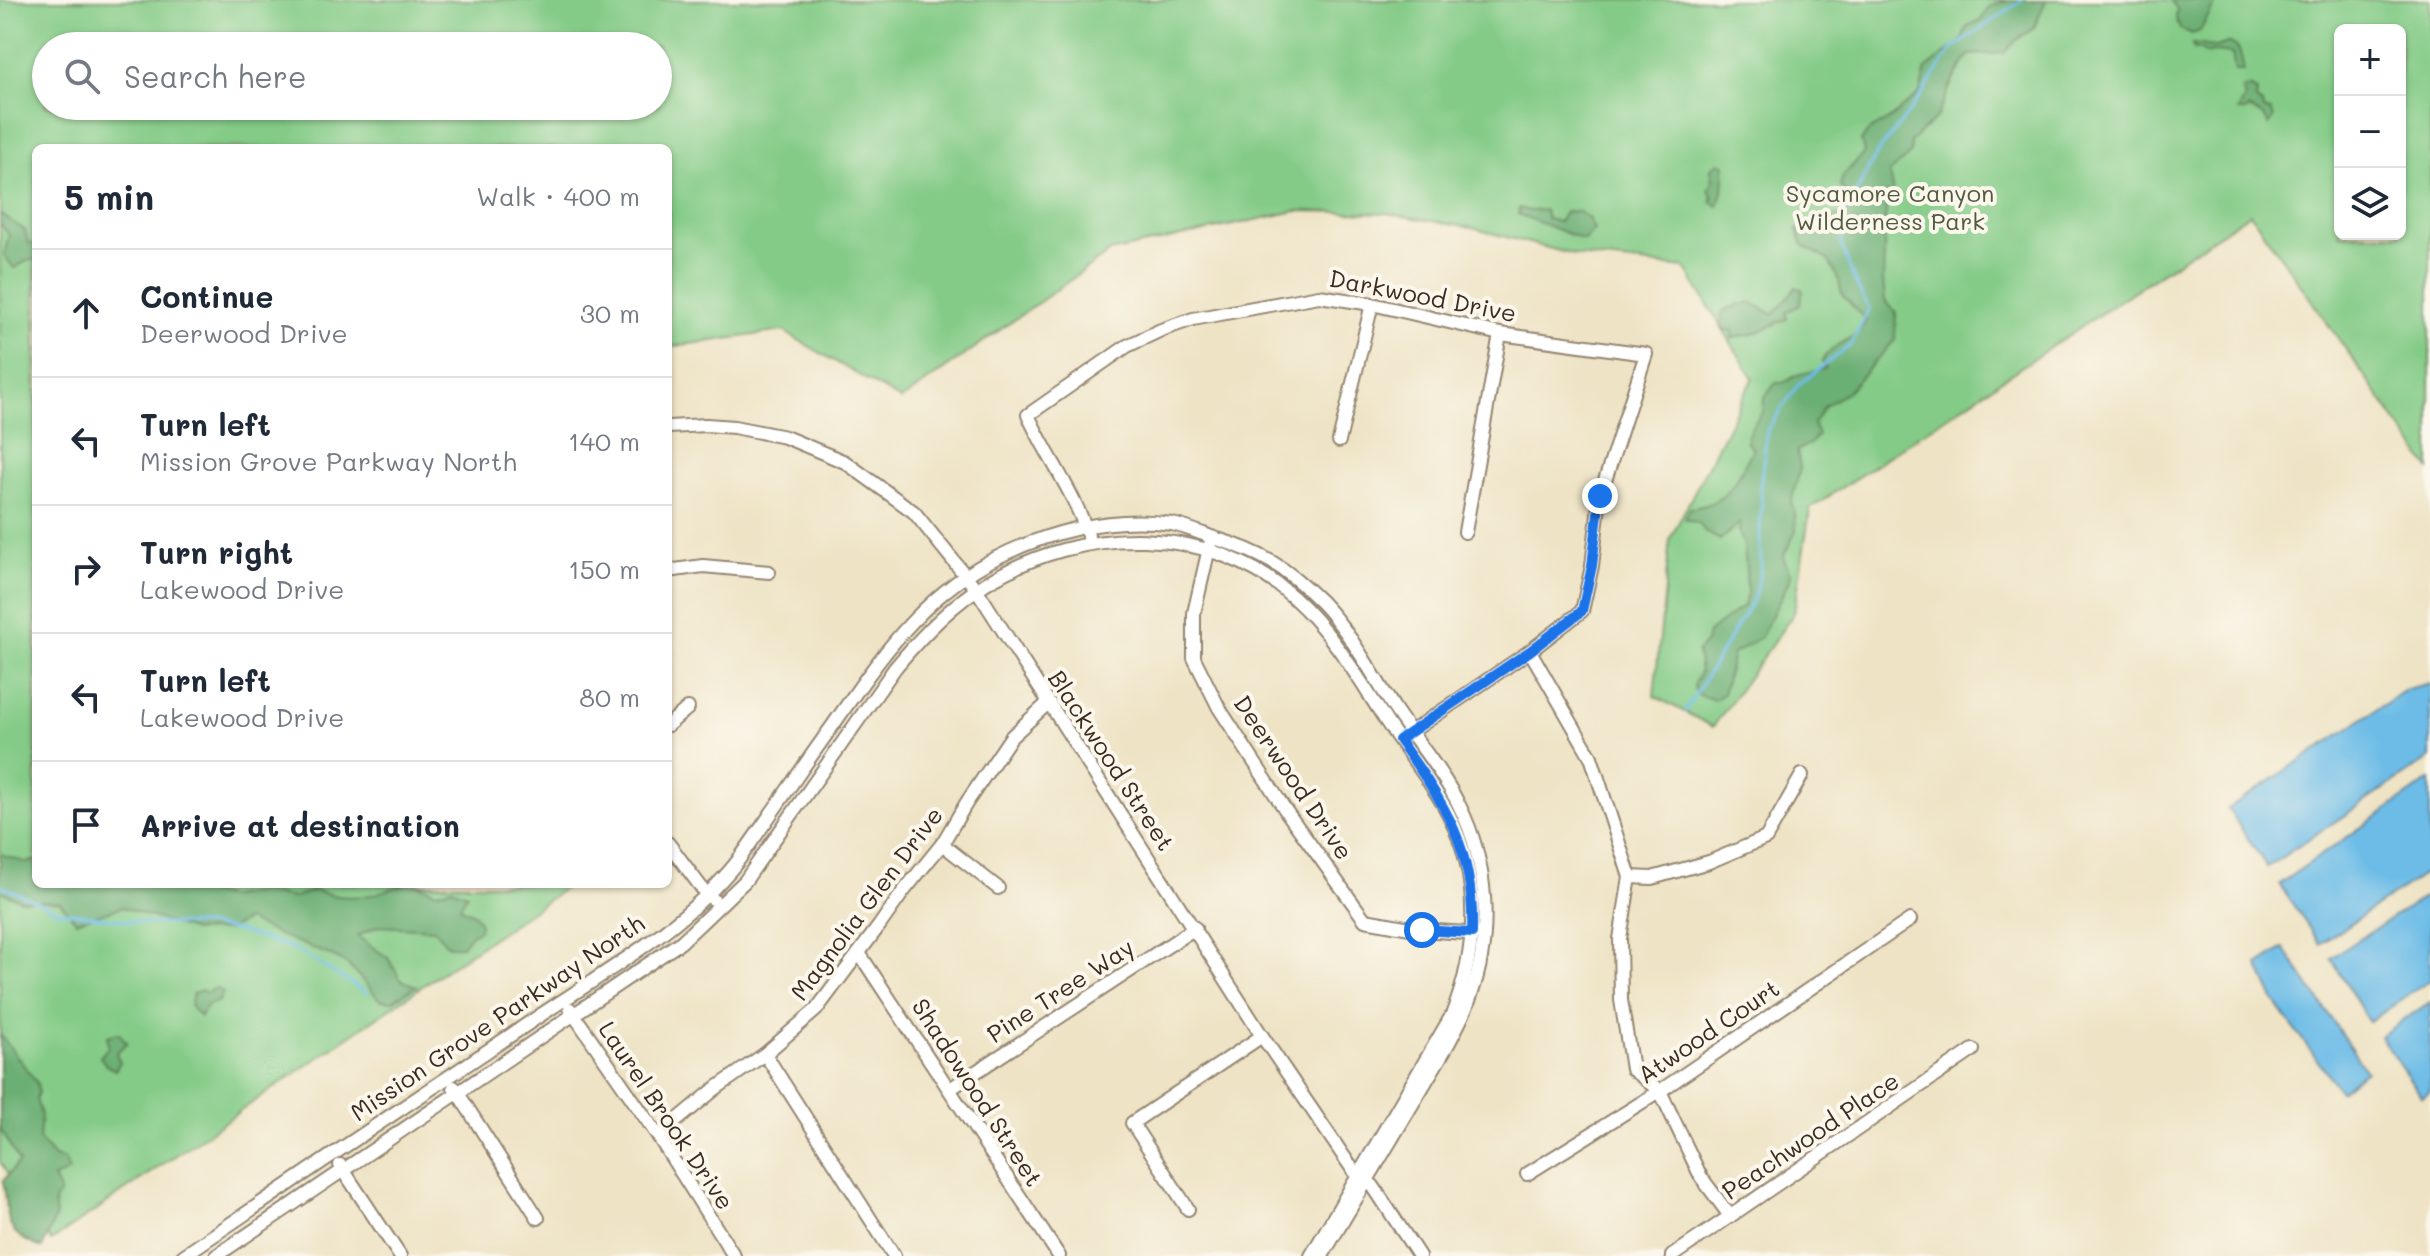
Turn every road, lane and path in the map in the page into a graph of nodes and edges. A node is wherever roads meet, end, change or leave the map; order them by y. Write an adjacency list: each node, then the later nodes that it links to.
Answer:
1 (1372, 304): 2 (street, Darkwood Drive); 4 (street); 5 (street, Darkwood Drive)
2 (1500, 334): 6 (street); 14 (street, Darkwood Drive)
3 (672, 427): 12 (street, Blackwood Street)
4 (1339, 441)
5 (1085, 528): 7 (street, Mission Grove Parkway North); 8 (street); 12 (street, Mission Grove Parkway North)
6 (1465, 532)
7 (1213, 537): 9 (street, Deerwood Drive); 18 (street, Mission Grove Parkway North)
8 (1089, 543): 9 (street, Mission Grove Parkway North); 13 (street, Mission Grove Parkway North)
9 (1208, 550): 19 (street, Mission Grove Parkway North); 29 (street, Deerwood Drive)
10 (672, 570): 11 (street)
11 (769, 572)
12 (967, 576): 13 (street, Blackwood Street); 25 (street, Mission Grove Parkway North)
13 (977, 590): 15 (street, Blackwood Street); 26 (street, Mission Grove Parkway North)
14 (1530, 651): 18 (street); 23 (street)
15 (1048, 703): 21 (street, Magnolia Glen Drive); 28 (street, Blackwood Street)
16 (688, 708): 17 (street)
17 (672, 722)
18 (1411, 732): 19 (street); 29 (street, Mission Grove Parkway North)
19 (1399, 740): 29 (street, Mission Grove Parkway North)
20 (1802, 775): 23 (street)
21 (942, 844): 24 (street); 30 (street, Magnolia Glen Drive)
22 (672, 848): 25 (street)
23 (1630, 877): 38 (street)
24 (998, 888)
25 (707, 895): 26 (street); 31 (street, Mission Grove Parkway North)
26 (720, 904): 32 (street, Mission Grove Parkway North)
27 (1910, 920): 38 (street, Atwood Court)
28 (1195, 928): 33 (street, Blackwood Street); 37 (street, Pine Tree Way)
29 (1478, 934): 44 (street, Mission Grove Parkway North)
30 (859, 953): 35 (street, Magnolia Glen Drive); 37 (street, Shadowood Street)
31 (563, 1000): 32 (street, Laurel Brook Drive); 36 (street, Mission Grove Parkway North)
32 (573, 1014): 39 (street, Mission Grove Parkway North); 40 (street, Laurel Brook Drive)
33 (1262, 1036): 44 (street, Blackwood Street); 45 (street)
34 (1973, 1050): 46 (street, Peachwood Place)
35 (765, 1054): 40 (street, Magnolia Glen Drive); 54 (street)
36 (447, 1078): 39 (street); 41 (street, Mission Grove Parkway North)
37 (950, 1089): 55 (street, Shadowood Street)
38 (1660, 1091): 43 (street, Atwood Court); 46 (street)
39 (457, 1092): 42 (street, Mission Grove Parkway North); 47 (street)
40 (658, 1136): 53 (street, Laurel Brook Drive)
41 (333, 1156): 42 (street); 48 (street, Mission Grove Parkway North)
42 (343, 1170): 49 (street, Mission Grove Parkway North); 52 (street)
43 (1527, 1174)
44 (1363, 1178): 56 (street, Mission Grove Parkway North); 57 (street, Mission Grove Parkway North); 58 (street, Blackwood Street)
45 (1188, 1209)
46 (1730, 1216): 59 (street, Peachwood Place)
47 (538, 1218)
48 (222, 1230): 49 (street); 50 (street, Mission Grove Parkway North)
49 (236, 1250): 51 (street, Mission Grove Parkway North)
50 (183, 1256)
51 (216, 1256)
52 (400, 1256)
53 (734, 1256)
54 (894, 1256)
55 (1059, 1256)
56 (1311, 1256)
57 (1322, 1256)
58 (1419, 1256)
59 (1672, 1256)

